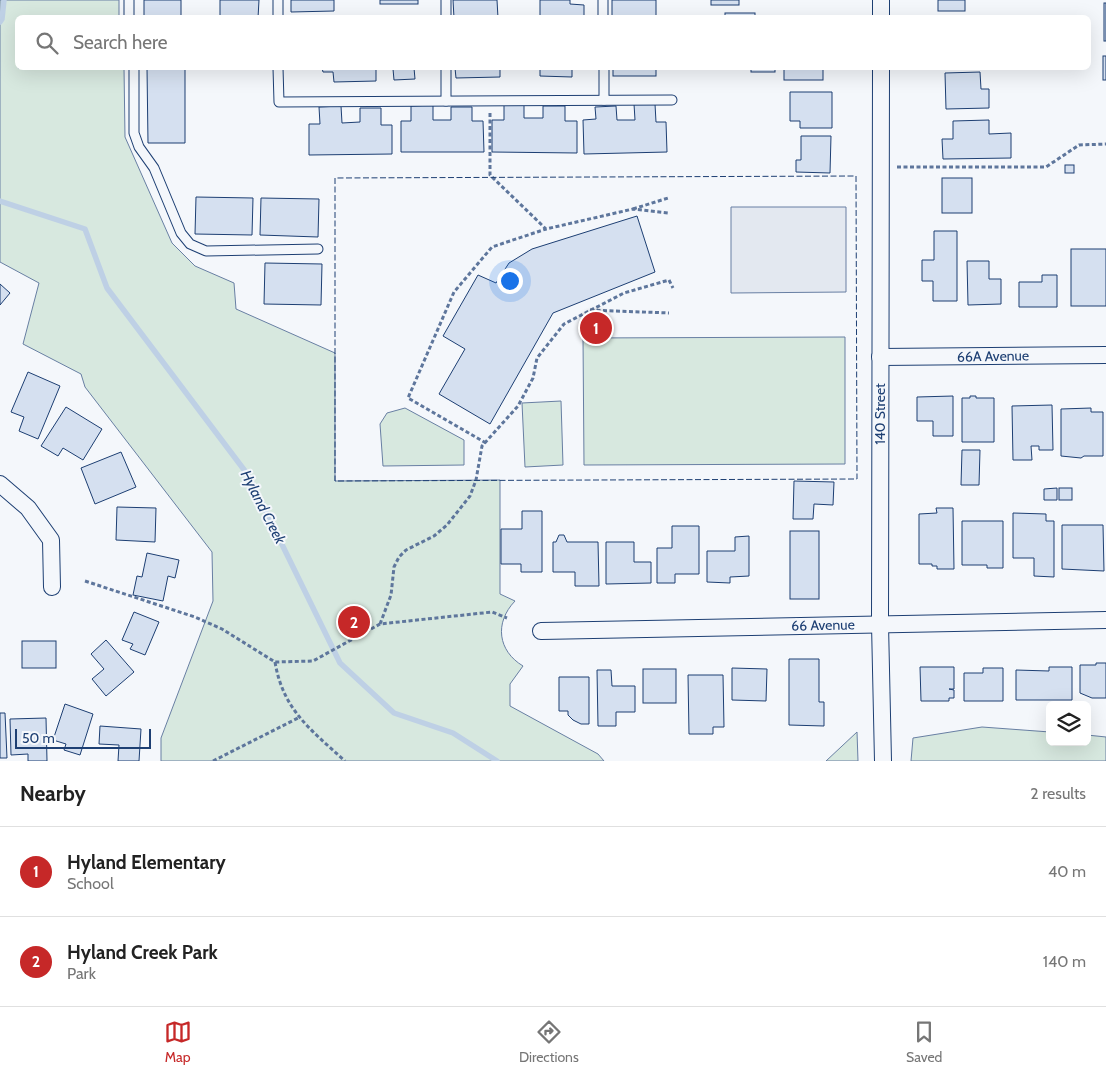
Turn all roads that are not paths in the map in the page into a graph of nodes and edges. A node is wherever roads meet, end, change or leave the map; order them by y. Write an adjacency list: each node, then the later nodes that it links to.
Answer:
1 (129, 0): 6 (lane)
2 (278, 0): 7 (lane)
3 (446, 0): 8 (lane)
4 (603, 0): 9 (lane)
5 (881, 0): 10 (street)
6 (129, 15)
7 (278, 15)
8 (446, 15)
9 (603, 15)
10 (881, 15)
11 (134, 70): 19 (lane)
12 (278, 70): 18 (lane)
13 (446, 70): 18 (lane)
14 (604, 70): 16 (lane)
15 (880, 70): 21 (street, 140 Street)
16 (604, 100): 17 (lane); 18 (lane)
17 (672, 100)
18 (446, 101)
19 (318, 249)
20 (1106, 355): 21 (street, 66A Avenue)
21 (880, 358): 25 (street, 140 Street)
22 (0, 484): 23 (street)
23 (52, 587)
24 (1106, 620): 25 (street, 66 Avenue)
25 (880, 624): 26 (street, 66 Avenue); 27 (street, 140 Street)
26 (541, 632)
27 (883, 760)

